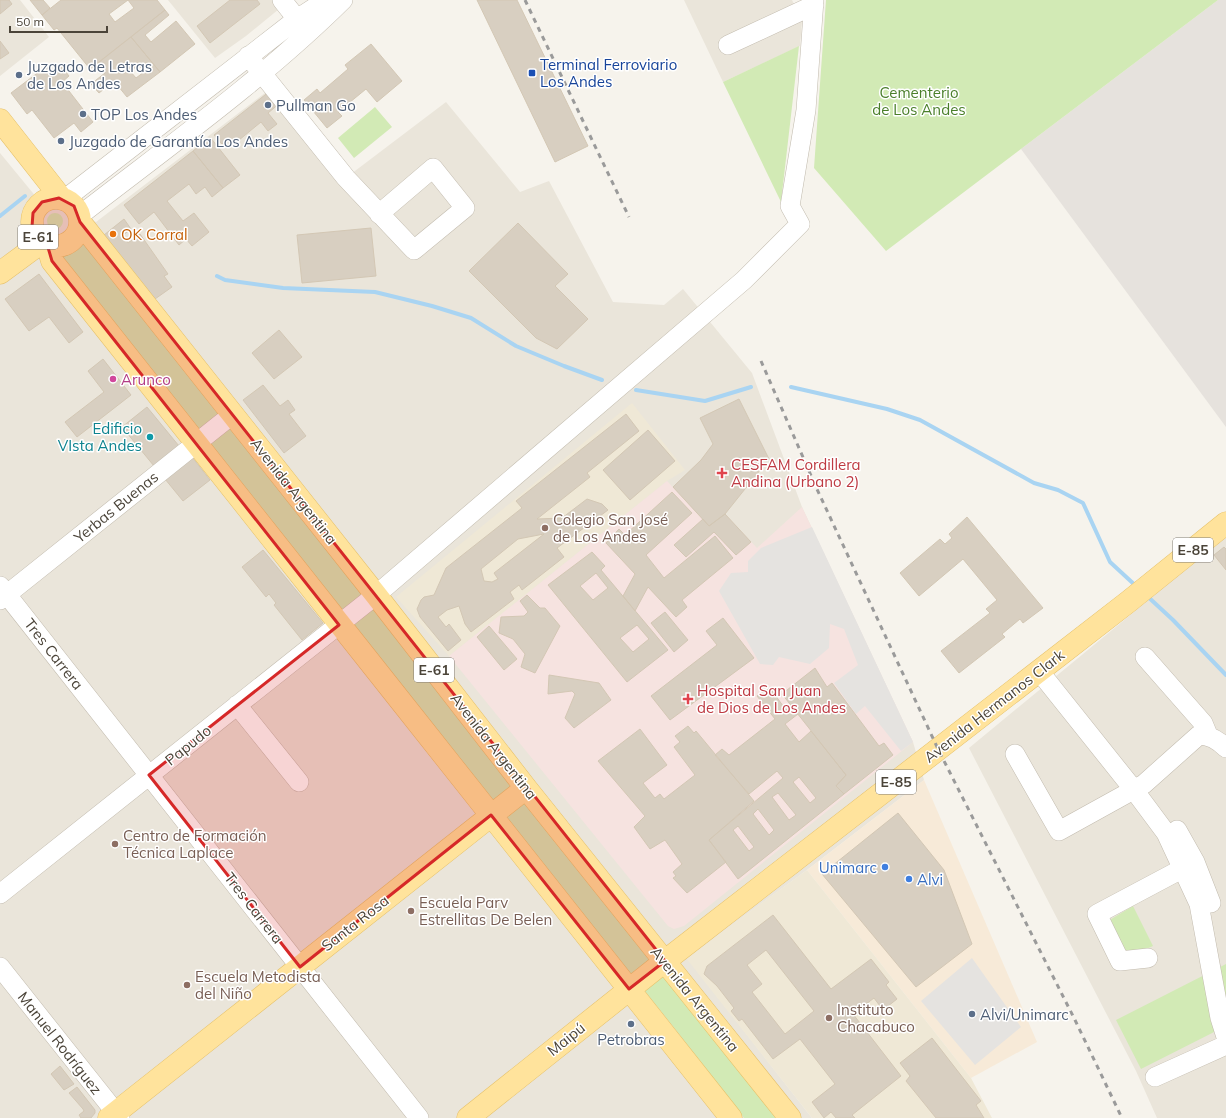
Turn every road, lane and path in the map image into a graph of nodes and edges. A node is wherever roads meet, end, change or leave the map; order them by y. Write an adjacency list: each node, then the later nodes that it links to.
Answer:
1 (282, 0): 5 (street)
2 (326, 0): 5 (street)
3 (343, 0): 8 (street)
4 (812, 2): 6 (street); 21 (street, Papudo)
5 (297, 19): 7 (street)
6 (728, 45)
7 (248, 56): 8 (street); 11 (street)
8 (262, 74): 12 (street); 13 (street)
9 (0, 120): 11 (main road, E-61)
10 (0, 142): 11 (main road, E-61)
11 (58, 199): 13 (main road, Avenida Argentina / E-61); 14 (main road, E-61)
12 (379, 214)
13 (80, 219): 14 (main road, E-61); 17 (main road, Avenida Argentina / E-61)
14 (41, 239): 15 (main road); 16 (main road); 18 (main road, E-61)
15 (0, 256)
16 (0, 273)
17 (233, 414): 18 (street, Yerbas Buenas); 21 (main road, Avenida Argentina / E-61)
18 (197, 442): 20 (street, Yerbas Buenas); 22 (main road, E-61)
19 (1226, 522): 24 (main road, Avenida Hermanos Clark / E-85)
20 (2, 593): 29 (street, Tres Carrera)
21 (376, 595): 22 (street, Papudo); 32 (main road, Avenida Argentina / E-61)
22 (339, 625): 25 (street, Papudo); 33 (main road, E-61)
23 (1145, 657): 26 (street)
24 (1043, 667): 31 (street); 38 (main road, Avenida Hermanos Clark / E-85)
25 (237, 705): 29 (street, Papudo); 30 (street)
26 (1208, 735): 27 (street); 31 (street)
27 (1226, 748)
28 (1015, 754): 31 (street)
29 (150, 775): 35 (street, Papudo); 39 (street, Tres Carrera)
30 (299, 782)
31 (1139, 787): 34 (street)
32 (526, 788): 33 (main road, Santa Rosa); 38 (main road, Avenida Argentina / E-61)
33 (491, 815): 39 (main road, Santa Rosa); 42 (main road, E-61)
34 (1189, 865): 36 (street); 37 (street)
35 (0, 894)
36 (1211, 935): 41 (street); 43 (street)
37 (1148, 958)
38 (665, 961): 42 (main road, Maipú / E-85); 50 (main road, Avenida Argentina / E-61)
39 (300, 967): 46 (main road, Santa Rosa); 47 (street, Tres Carrera)
40 (0, 968): 46 (street, Manuel Rodríguez)
41 (1226, 983)
42 (629, 989): 48 (main road, Maipú); 49 (main road, E-61)
43 (1226, 1037)
44 (1226, 1045): 45 (street)
45 (1155, 1077)
46 (115, 1116)
47 (419, 1118)
48 (468, 1118)
49 (731, 1118)
50 (790, 1118)

